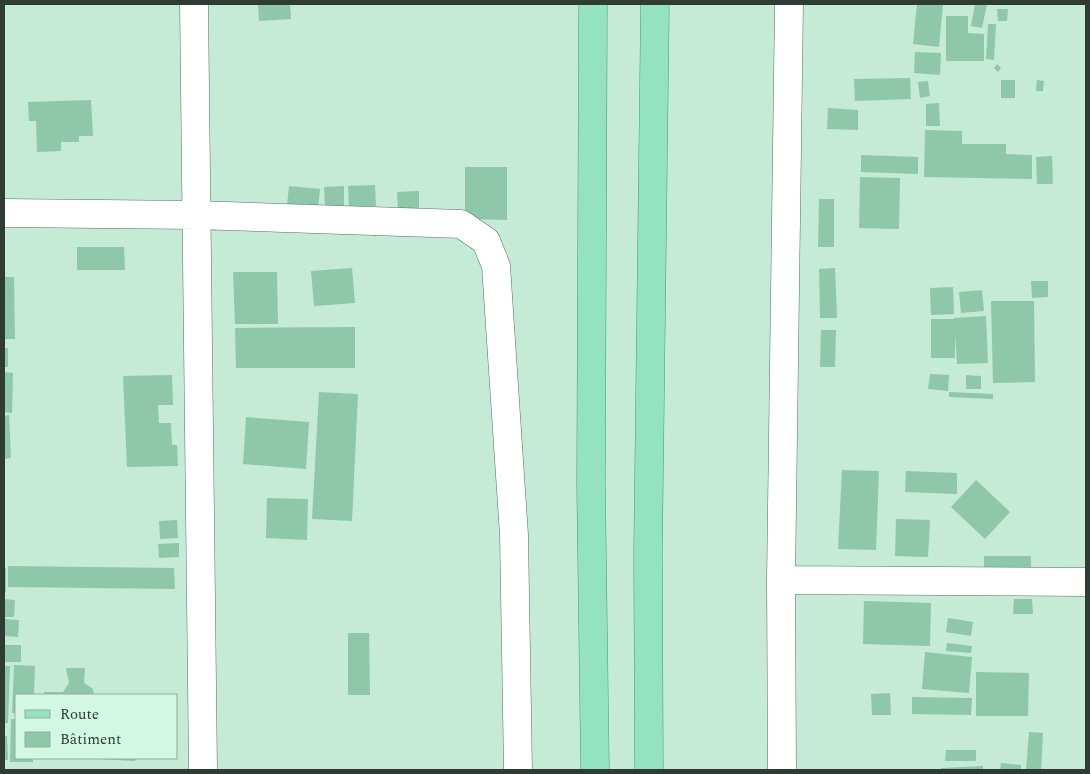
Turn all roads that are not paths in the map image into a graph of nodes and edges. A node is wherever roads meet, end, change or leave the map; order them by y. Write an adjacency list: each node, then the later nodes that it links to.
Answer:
1 (194, 4): 6 (street)
2 (593, 4): 11 (main road)
3 (655, 4): 12 (main road)
4 (789, 4): 7 (street)
5 (4, 213): 6 (street)
6 (196, 215): 9 (street); 10 (street)
7 (781, 580): 8 (street); 13 (street)
8 (1086, 582)
9 (203, 770)
10 (518, 770)
11 (595, 770)
12 (649, 770)
13 (782, 770)

